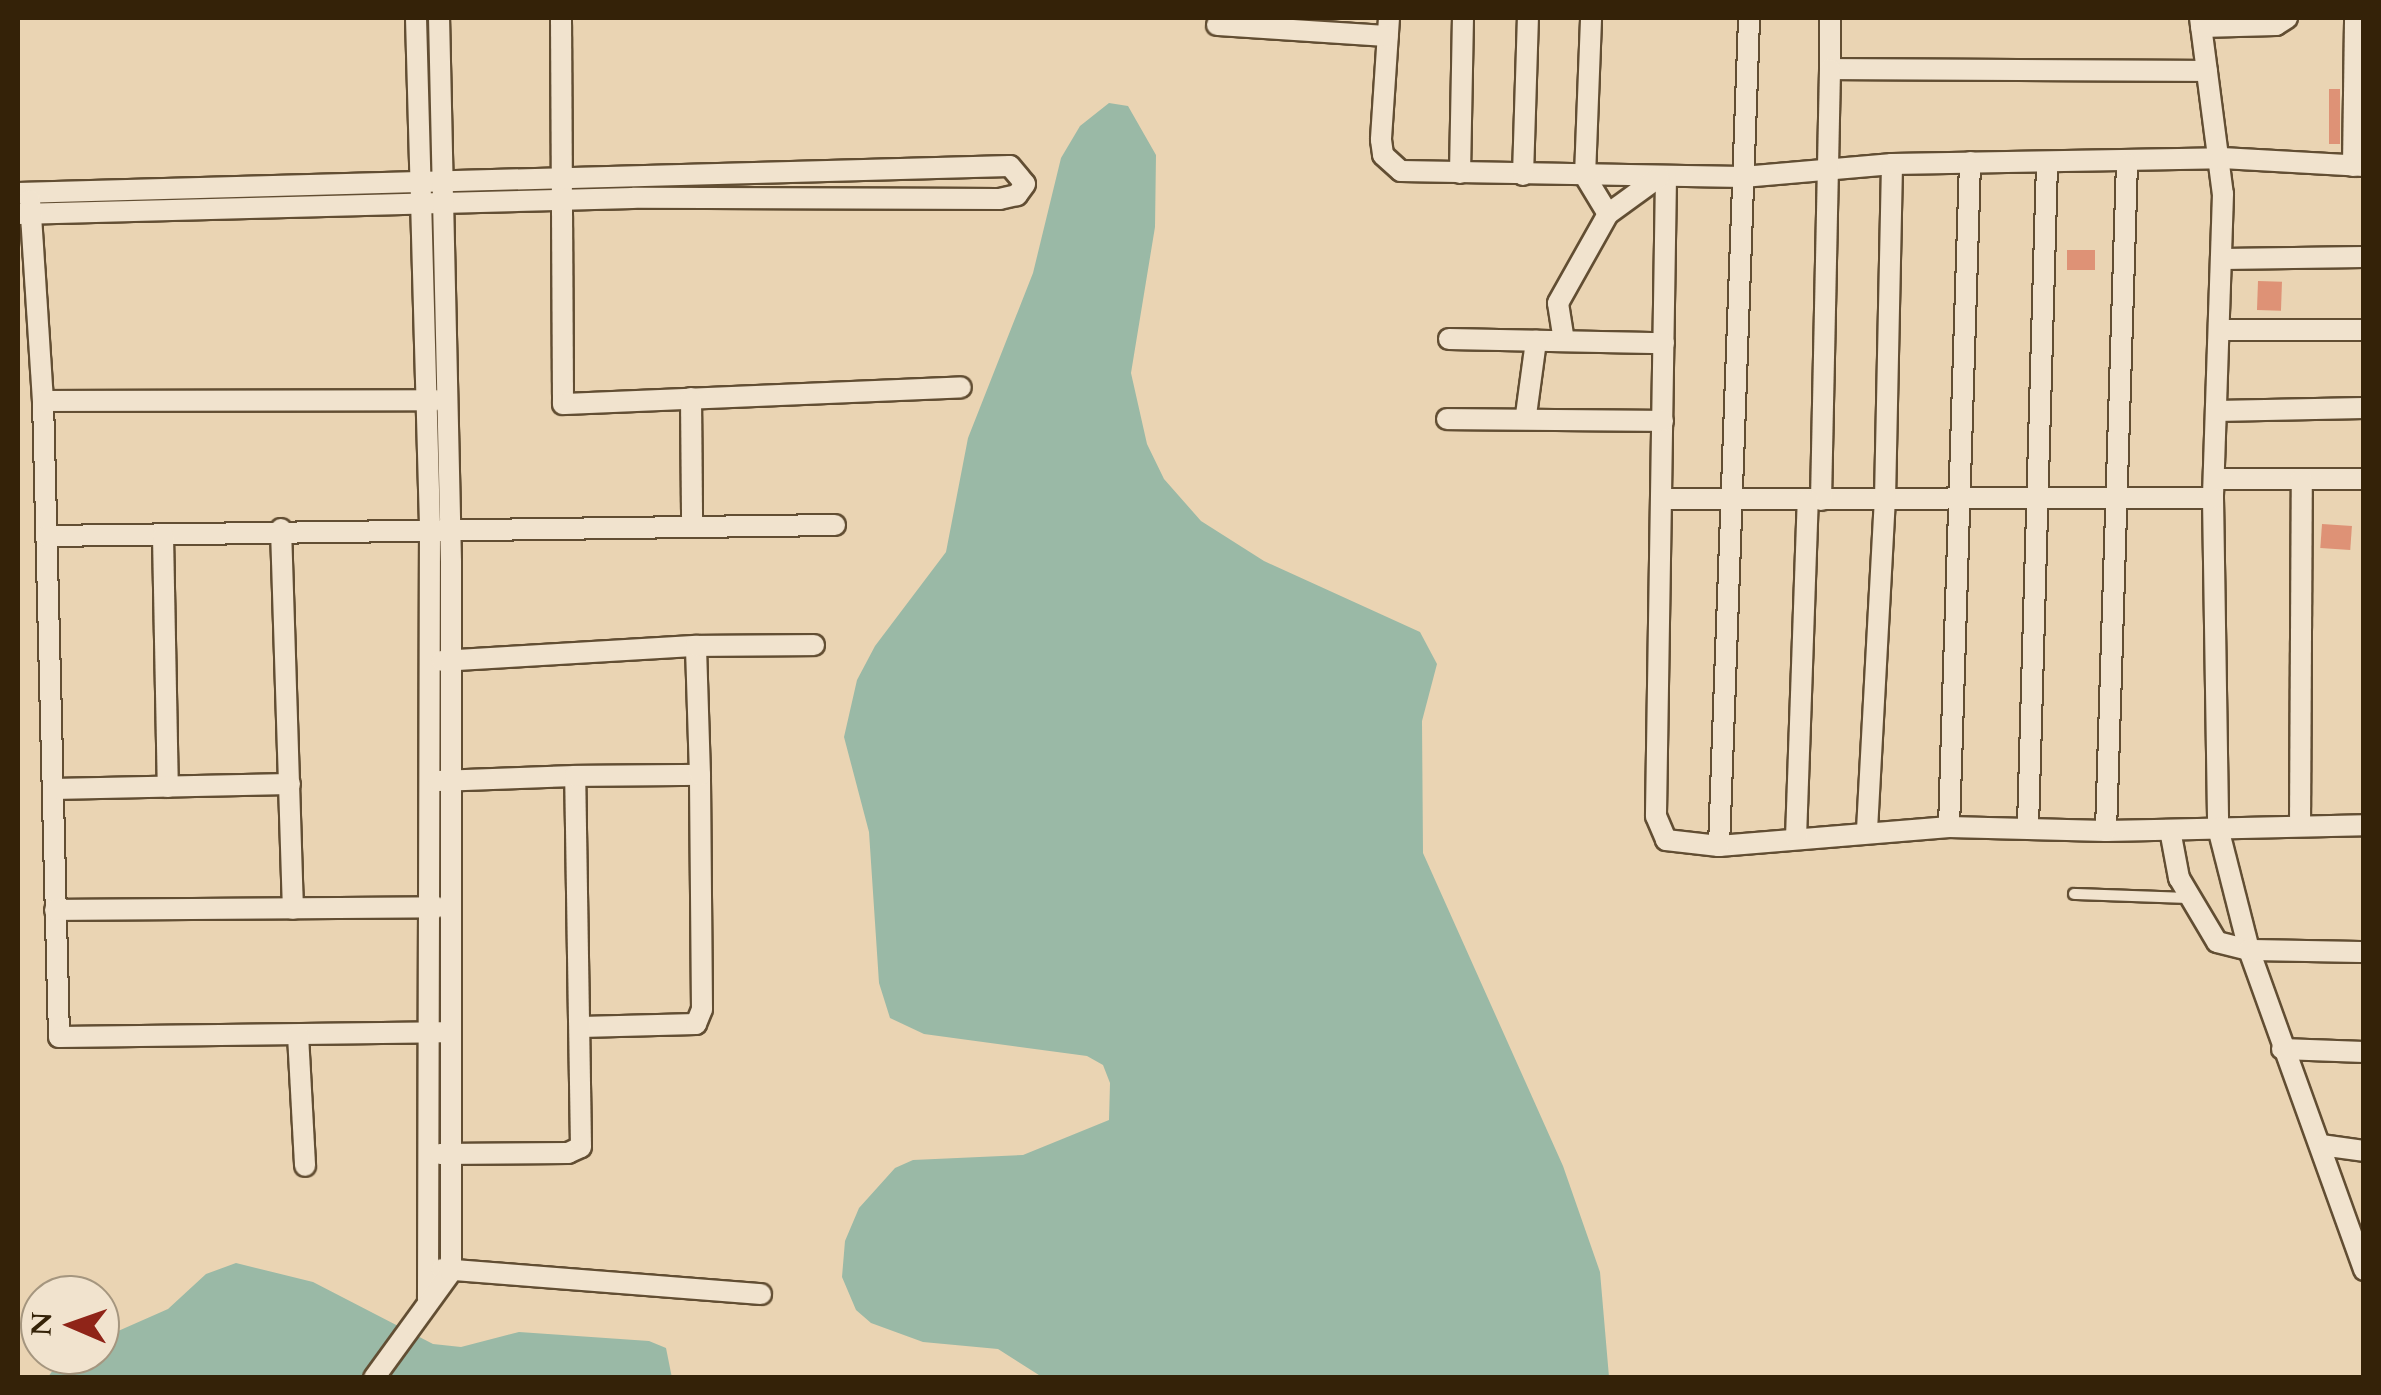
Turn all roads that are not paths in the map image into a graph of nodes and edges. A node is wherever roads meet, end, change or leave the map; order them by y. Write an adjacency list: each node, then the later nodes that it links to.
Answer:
1 (416, 18): 30 (street)
2 (439, 18): 29 (street)
3 (561, 18): 26 (street)
4 (1463, 18): 22 (street)
5 (1528, 18): 24 (street)
6 (1591, 18): 25 (street)
7 (1749, 18): 28 (street)
8 (1830, 18): 14 (street)
9 (2288, 18): 11 (street)
10 (2355, 18): 21 (street)
11 (2200, 22): 15 (street)
12 (1217, 25): 13 (street)
13 (1389, 27): 22 (street)
14 (1830, 69): 15 (street); 23 (street)
15 (2207, 71): 16 (street)
16 (2222, 158): 19 (street); 21 (street); 37 (street)
17 (1970, 162): 18 (street); 20 (street); 62 (street)
18 (1892, 164): 23 (street); 60 (street)
19 (2127, 164): 20 (street); 58 (street)
20 (2047, 165): 63 (street)
21 (2358, 166)
22 (1460, 173): 24 (street)
23 (1829, 173): 28 (street); 59 (street)
24 (1522, 174): 25 (street)
25 (1585, 176): 27 (street); 35 (street)
26 (562, 177): 29 (street); 31 (street); 31 (street)
27 (1662, 177): 28 (street); 35 (street); 43 (street)
28 (1743, 177): 61 (street)
29 (443, 180): 30 (street); 33 (street)
30 (417, 181): 32 (street); 34 (street)
31 (564, 201): 33 (street); 46 (street)
32 (24, 203): 34 (street); 48 (street)
33 (444, 204): 34 (street); 45 (street)
34 (416, 206): 47 (street)
35 (1608, 214): 42 (street)
36 (2364, 257): 37 (street)
37 (2223, 259): 38 (street)
38 (2219, 330): 39 (street); 50 (street)
39 (2364, 330)
40 (1449, 339): 41 (street)
41 (1536, 341): 42 (street); 51 (street)
42 (1564, 342): 43 (street)
43 (1664, 343): 53 (street)
44 (961, 388): 46 (street)
45 (448, 398): 47 (street); 66 (street)
46 (691, 398): 64 (street)
47 (426, 400): 48 (street); 66 (street)
48 (43, 401): 68 (street)
49 (2364, 408): 50 (street)
50 (2216, 411): 56 (street)
51 (1526, 416): 52 (street); 53 (street)
52 (1447, 419)
53 (1663, 420): 57 (street)
54 (2302, 479): 55 (street); 56 (street); 83 (street)
55 (2364, 479)
56 (2214, 488): 58 (street); 84 (street)
57 (1662, 499): 61 (street); 89 (street)
58 (2117, 499): 63 (street); 87 (street)
59 (1814, 500): 60 (street); 61 (street); 88 (street)
60 (1885, 500): 62 (street); 85 (street)
61 (1732, 502): 89 (street)
62 (1962, 502): 63 (street); 81 (street)
63 (2042, 502): 82 (street)
64 (692, 525): 65 (street); 66 (street)
65 (835, 525)
66 (440, 527): 67 (street); 72 (street); 73 (street)
67 (280, 529): 69 (street); 77 (street)
68 (46, 536): 69 (street); 79 (street)
69 (163, 536): 78 (street)
70 (814, 645): 71 (street)
71 (696, 646): 72 (street); 74 (street)
72 (451, 660): 73 (street); 76 (street)
73 (430, 662): 76 (street)
74 (700, 775): 75 (street); 98 (street)
75 (575, 776): 76 (street); 98 (street)
76 (441, 780): 92 (street); 93 (street)
77 (290, 784): 78 (street); 95 (street)
78 (168, 787): 79 (street)
79 (53, 789): 94 (street)
80 (2364, 825): 83 (street)
81 (1949, 826): 82 (street); 85 (street)
82 (2028, 826): 87 (street)
83 (2300, 826): 84 (street)
84 (2218, 828): 86 (street); 96 (street)
85 (1867, 830): 88 (street)
86 (2170, 830): 87 (street); 91 (street)
87 (2106, 831)
88 (1796, 838): 89 (street)
89 (1719, 846)
90 (2074, 894): 91 (lane)
91 (2191, 898): 96 (street)
92 (452, 907): 93 (street); 99 (street)
93 (428, 908): 95 (street); 100 (street)
94 (56, 910): 95 (street); 101 (street)
95 (293, 910)
96 (2248, 950): 97 (street); 102 (street)
97 (2364, 952)
98 (580, 1027): 106 (street)
99 (455, 1030): 100 (street); 106 (street)
100 (428, 1033): 101 (street); 106 (street)
101 (298, 1036): 107 (street)
102 (2282, 1049): 103 (street); 104 (street)
103 (2364, 1052)
104 (2321, 1145): 105 (street); 109 (street)
105 (2364, 1151)
106 (444, 1154): 108 (street); 110 (street)
107 (305, 1166)
108 (430, 1266): 110 (street); 112 (street)
109 (2364, 1270)
110 (451, 1272): 111 (street); 112 (street)
111 (762, 1294)
112 (428, 1300): 113 (street)
113 (374, 1378)

